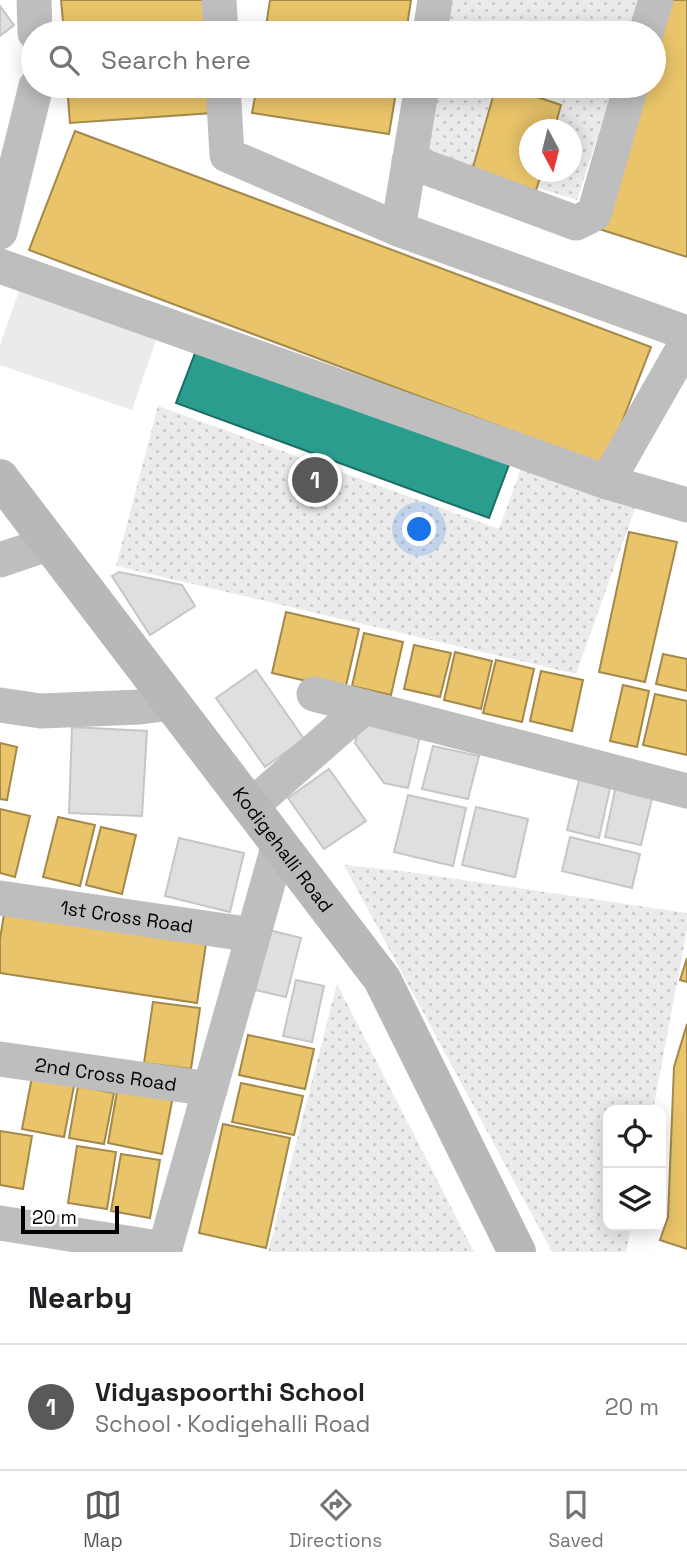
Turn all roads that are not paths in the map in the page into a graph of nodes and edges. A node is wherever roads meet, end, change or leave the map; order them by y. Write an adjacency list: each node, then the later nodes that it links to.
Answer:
1 (34, 0): 5 (street)
2 (219, 0): 6 (street)
3 (435, 0): 7 (street)
4 (656, 0): 8 (street)
5 (35, 21)
6 (220, 21)
7 (432, 21)
8 (650, 21)
9 (33, 98): 15 (street)
10 (224, 98): 14 (street)
11 (420, 98): 13 (street)
12 (628, 98): 13 (street)
13 (409, 161): 14 (street)
14 (398, 229): 17 (street)
15 (0, 232)
16 (0, 266): 20 (street)
17 (687, 333)
18 (687, 342): 20 (street)
19 (0, 478): 22 (main road, Kodigehalli Road)
20 (607, 482): 21 (street)
21 (687, 505)
22 (50, 543): 23 (street); 25 (main road, Kodigehalli Road)
23 (0, 560)
24 (314, 694): 27 (street)
25 (172, 703): 26 (street); 29 (main road, Kodigehalli Road)
26 (0, 705)
27 (365, 707): 28 (street); 29 (street)
28 (687, 791)
29 (250, 807): 30 (main road, Kodigehalli Road)
30 (279, 844): 32 (street); 37 (main road, Kodigehalli Road)
31 (0, 898): 32 (street, 1st Cross Road)
32 (253, 935): 34 (street)
33 (0, 1059): 34 (street, 2nd Cross Road)
34 (210, 1089): 36 (street)
35 (0, 1223): 36 (street)
36 (165, 1250)
37 (517, 1252)

